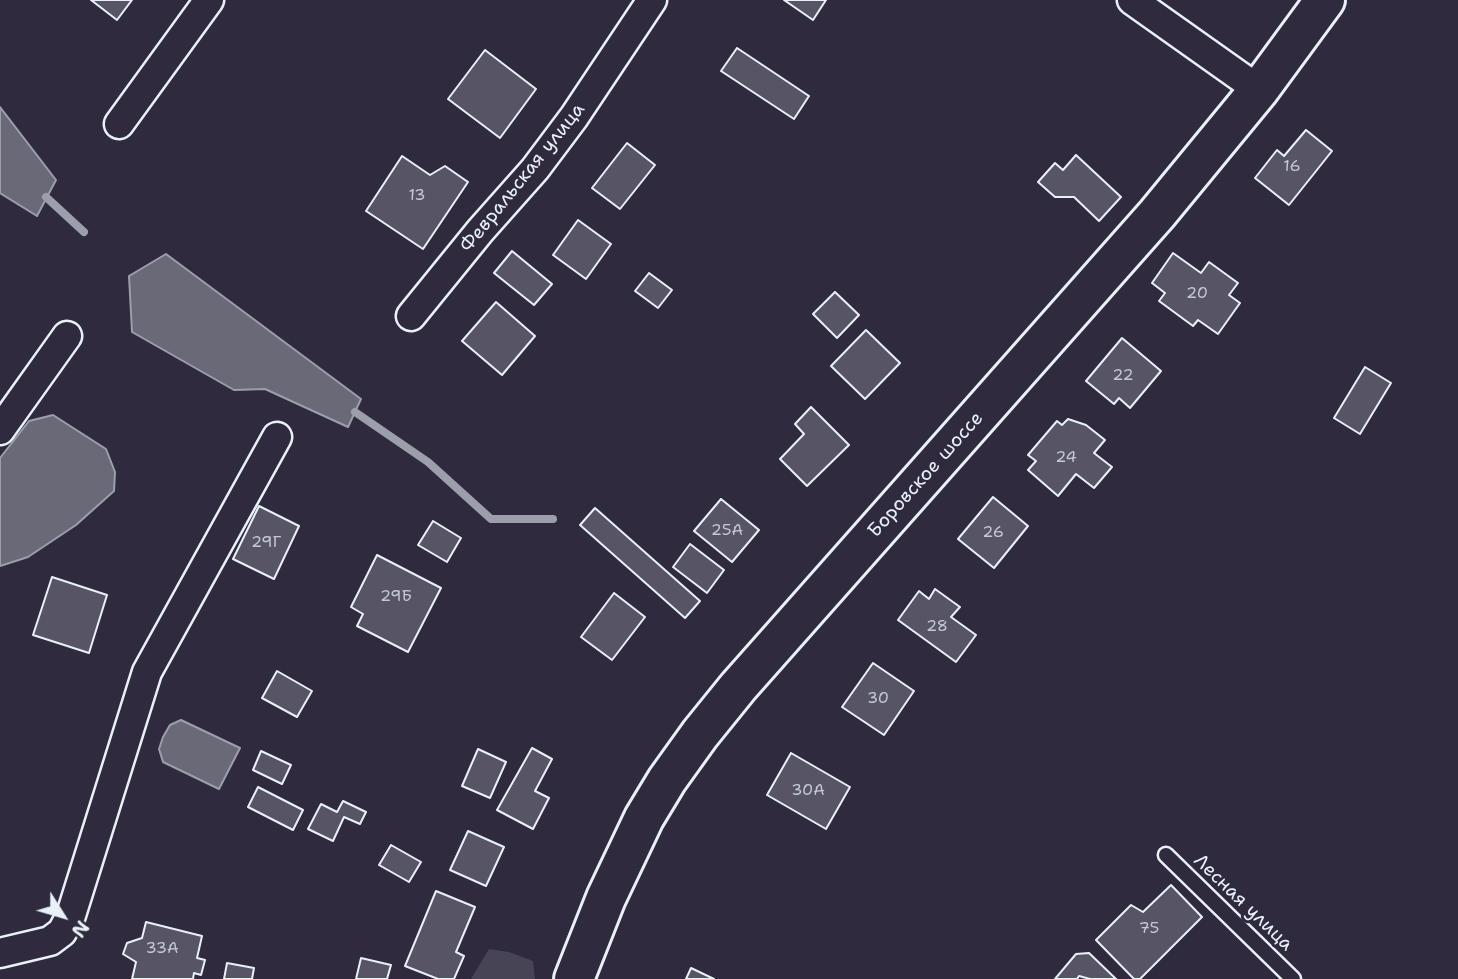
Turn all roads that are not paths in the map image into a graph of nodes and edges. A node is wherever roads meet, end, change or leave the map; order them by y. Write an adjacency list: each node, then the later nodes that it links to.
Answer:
1 (209, 0): 6 (street)
2 (652, 0): 7 (street, Февральская улица)
3 (1132, 0): 5 (street)
4 (1325, 0): 5 (main road, Боровское шоссе)
5 (1259, 90): 13 (main road, Боровское шоссе)
6 (119, 124)
7 (411, 316)
8 (67, 336): 9 (street)
9 (0, 430)
10 (277, 437): 12 (street)
11 (1167, 855): 14 (lane, Лесная улица)
12 (0, 953)
13 (574, 979)
14 (1293, 979)

